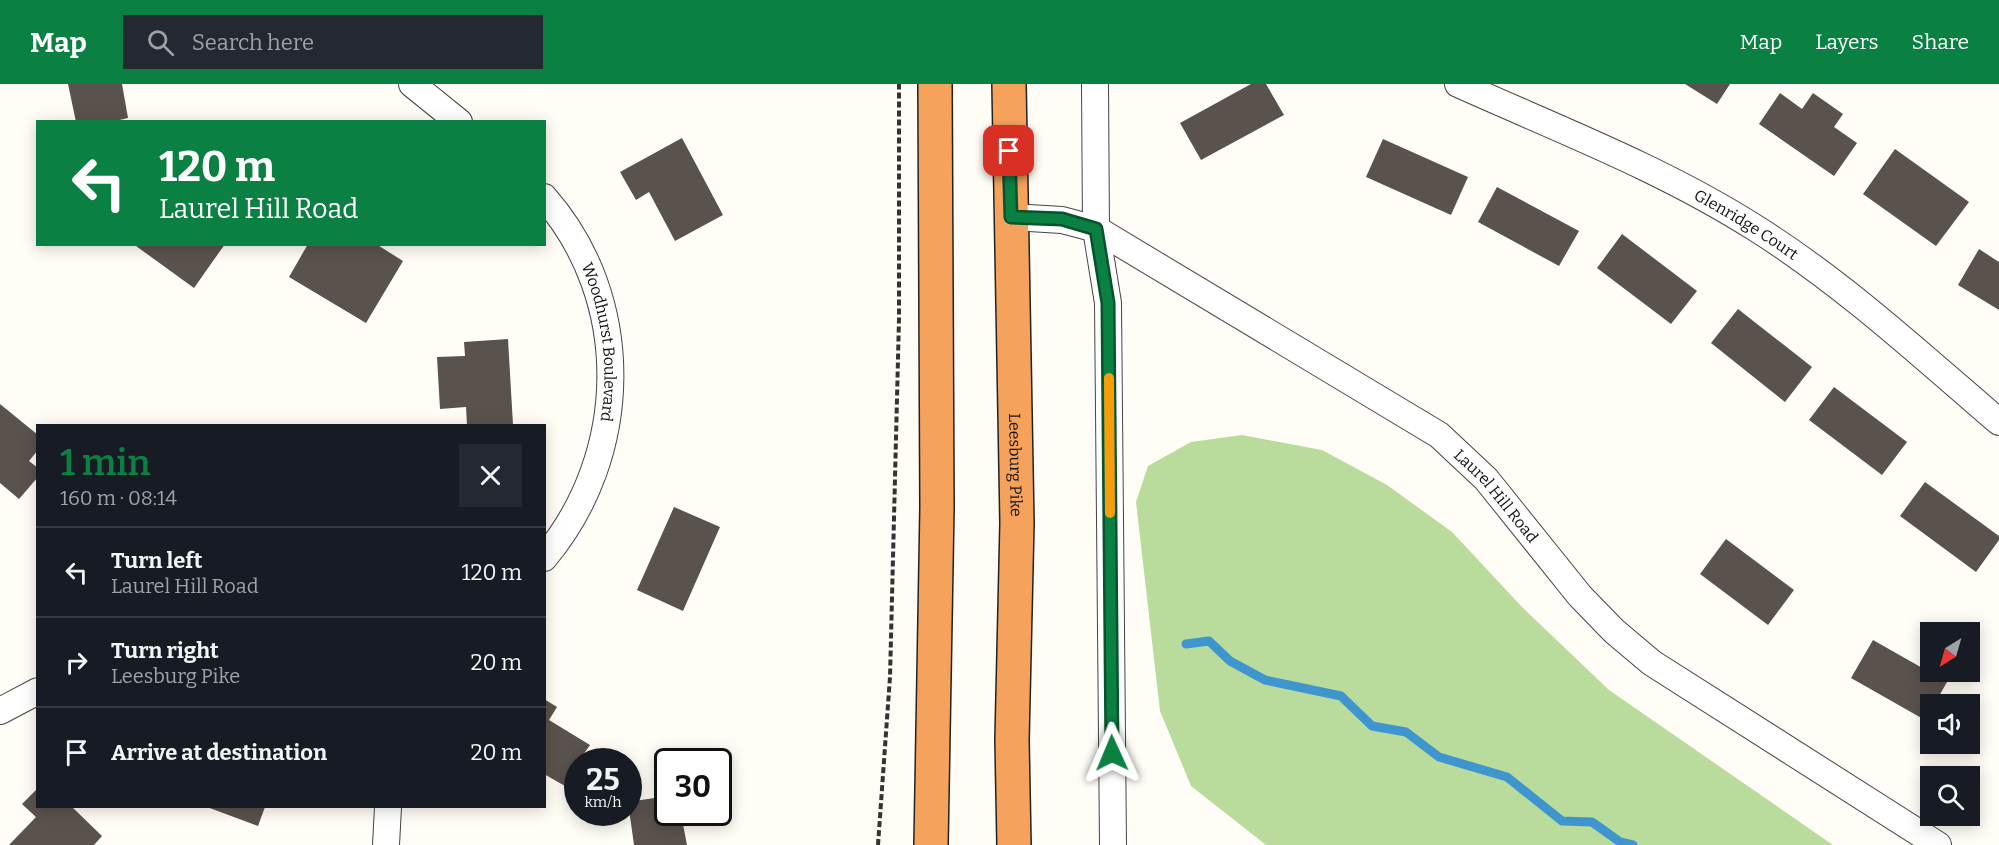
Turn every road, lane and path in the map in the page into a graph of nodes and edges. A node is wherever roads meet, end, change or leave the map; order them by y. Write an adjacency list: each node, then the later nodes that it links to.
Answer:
1 (412, 84): 7 (street)
2 (899, 84): 17 (path)
3 (935, 84): 18 (highway)
4 (1009, 84): 9 (highway, Leesburg Pike)
5 (1095, 84): 10 (street)
6 (1458, 84): 11 (street, Glenridge Court)
7 (457, 120)
8 (546, 199): 12 (street, Woodhurst Boulevard)
9 (1011, 217): 10 (street, Laurel Hill Road); 19 (highway, Leesburg Pike)
10 (1096, 229): 20 (street); 21 (street, Laurel Hill Road)
11 (1999, 422)
12 (546, 556)
13 (36, 693): 14 (street)
14 (0, 711)
15 (388, 808): 16 (street)
16 (386, 845)
17 (878, 845)
18 (931, 845)
19 (1014, 845)
20 (1113, 845)
21 (1938, 845)

